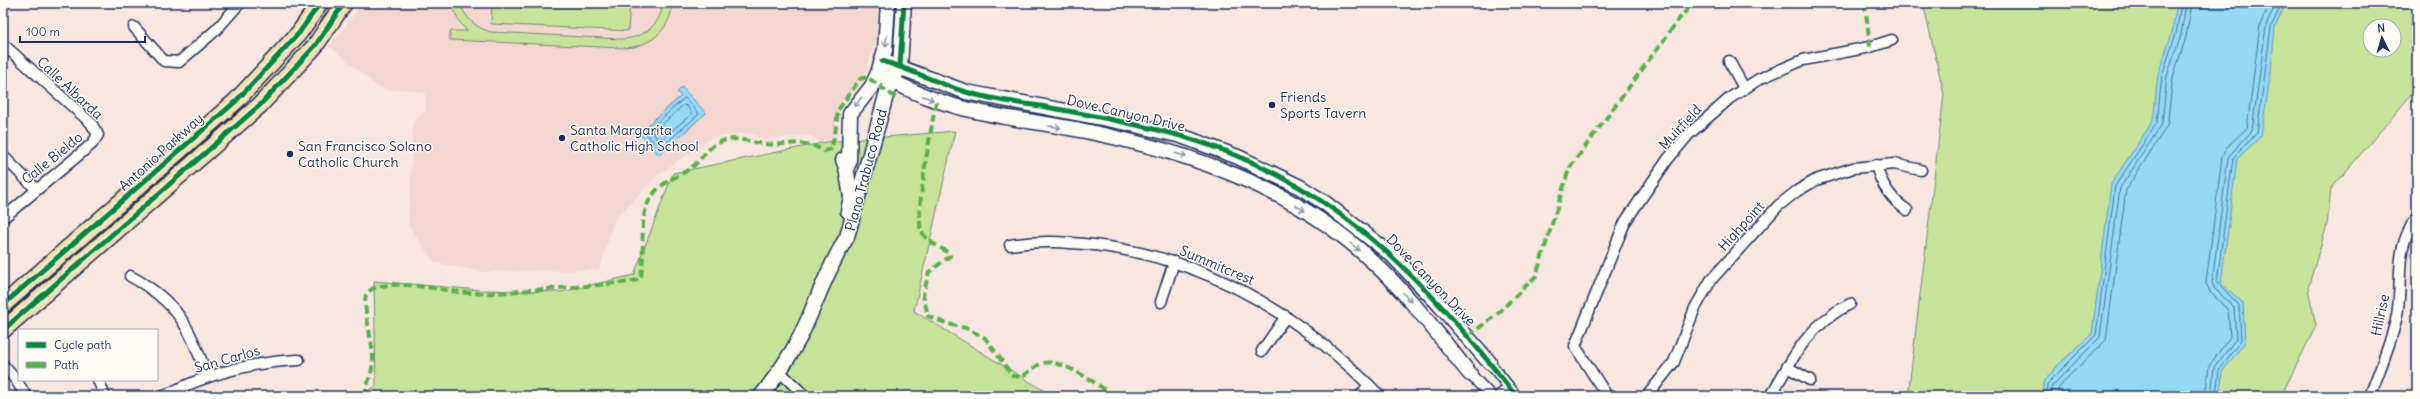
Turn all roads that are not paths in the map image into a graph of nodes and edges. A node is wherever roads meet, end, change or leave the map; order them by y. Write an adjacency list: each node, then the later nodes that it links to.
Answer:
1 (240, 3): 6 (street)
2 (320, 3): 28 (main road, Antonio Parkway)
3 (344, 3): 30 (main road, Antonio Parkway)
4 (888, 3): 11 (street, Plano Trabuco Road, one-way to 11)
5 (904, 3): 10 (street, Plano Trabuco Road)
6 (134, 27)
7 (1892, 40): 13 (street, Muirfield)
8 (5, 46): 14 (street, Calle Albarda)
9 (1729, 61): 13 (street)
10 (900, 66): 11 (street, Dove Canyon Drive); 12 (street, Plano Trabuco Road); 33 (street, Dove Canyon Drive)
11 (880, 67): 12 (street, Dove Canyon Drive); 23 (street, Plano Trabuco Road, one-way to 23)
12 (893, 82): 23 (street, Plano Trabuco Road); 37 (street, Dove Canyon Drive, one-way to 37)
13 (1744, 88): 52 (street, Muirfield)
14 (98, 135): 18 (street, Calle Bieldo)
15 (3, 156): 18 (street)
16 (1876, 165): 17 (street, Highpoint); 19 (street); 53 (street, Highpoint)
17 (1921, 170)
18 (36, 189): 21 (street, Calle Bieldo)
19 (1907, 210)
20 (2417, 217): 55 (street, Hillrise)
21 (3, 218)
22 (1010, 245): 24 (street, Summitcrest)
23 (835, 256): 36 (street, Plano Trabuco Road)
24 (1174, 262): 26 (street); 29 (street, Summitcrest)
25 (130, 276): 38 (street)
26 (1161, 302)
27 (1850, 304): 35 (street)
28 (3, 306)
29 (1286, 316): 31 (street); 41 (street, Summitcrest)
30 (3, 330)
31 (1262, 351)
32 (299, 360): 38 (street, San Carlos)
33 (1489, 362): 42 (street, Dove Canyon Drive)
34 (3, 365): 43 (street)
35 (1787, 367): 39 (street); 54 (street)
36 (780, 372): 46 (street, Plano Trabuco Road); 47 (street)
37 (1470, 374): 50 (street, Dove Canyon Drive)
38 (207, 377): 45 (street, San Carlos)
39 (1810, 380)
40 (98, 381): 44 (street)
41 (1369, 385): 48 (street); 49 (street, Summitcrest)
42 (1513, 392): 51 (street)
43 (26, 396)
44 (105, 396)
45 (164, 396)
46 (761, 396)
47 (805, 396)
48 (1360, 396)
49 (1380, 396)
50 (1491, 396)
51 (1499, 396)
52 (1607, 396)
53 (1647, 396)
54 (1771, 396)
55 (2370, 396)

